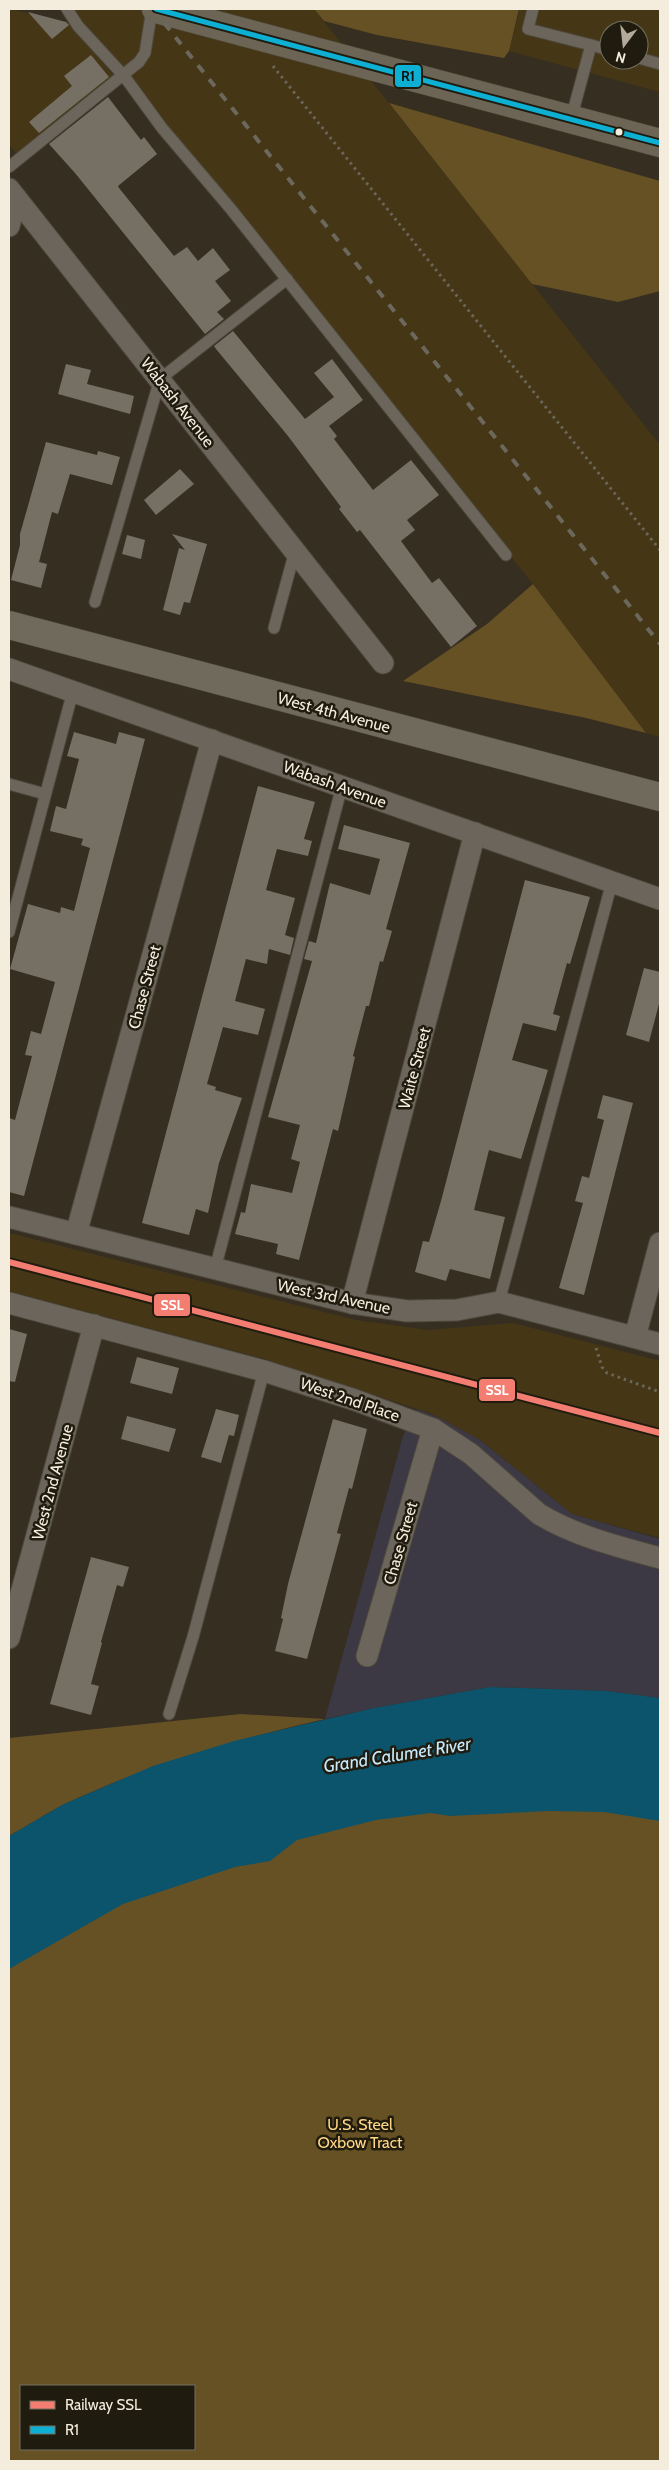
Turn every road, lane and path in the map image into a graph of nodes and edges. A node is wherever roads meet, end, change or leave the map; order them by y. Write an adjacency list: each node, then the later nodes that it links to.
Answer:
1 (67, 9): 7 (lane)
2 (154, 9): 7 (lane); 8 (main road)
3 (533, 9): 4 (lane)
4 (591, 45): 5 (lane); 8 (lane)
5 (599, 47)
6 (273, 65): 15 (path)
7 (124, 76): 10 (lane); 13 (lane)
8 (571, 119): 9 (main road)
9 (660, 143)
10 (9, 167)
11 (12, 194): 12 (street); 14 (street, Wabash Avenue)
12 (9, 226)
13 (286, 279): 14 (lane); 17 (lane)
14 (160, 379): 16 (street, Wabash Avenue); 18 (lane)
15 (660, 550)
16 (295, 551): 20 (lane); 21 (street, Wabash Avenue)
17 (506, 555)
18 (95, 602)
19 (9, 625): 28 (main road, West 4th Avenue)
20 (274, 628)
21 (383, 663)
22 (9, 669): 23 (street, Wabash Avenue)
23 (73, 691): 24 (street, Wabash Avenue); 27 (lane)
24 (212, 740): 26 (street, Wabash Avenue); 34 (street, Chase Street)
25 (9, 784): 27 (lane)
26 (342, 786): 29 (street, Wabash Avenue); 36 (lane)
27 (45, 794): 32 (lane)
28 (660, 797)
29 (475, 833): 30 (street, Wabash Avenue); 39 (street, Waite Street)
30 (612, 882): 31 (street, Wabash Avenue); 37 (lane)
31 (660, 899)
32 (9, 932)
33 (9, 1216): 34 (street, West 3rd Avenue)
34 (76, 1234): 36 (street, West 3rd Avenue)
35 (660, 1243): 42 (street)
36 (215, 1269): 39 (street, West 3rd Avenue)
37 (499, 1302): 39 (street, West 3rd Avenue); 41 (street, West 3rd Avenue)
38 (9, 1303): 40 (street, West 2nd Place)
39 (352, 1304)
40 (94, 1325): 44 (street, West 2nd Place); 48 (street, West 2nd Avenue)
41 (595, 1327): 42 (street, West 3rd Avenue); 45 (path)
42 (635, 1338): 43 (street, West 3rd Avenue)
43 (660, 1344)
44 (264, 1371): 46 (street, West 2nd Place); 50 (lane)
45 (660, 1392)
46 (433, 1429): 47 (street, West 2nd Place); 49 (street, Chase Street)
47 (660, 1558)
48 (9, 1638)
49 (366, 1656)
50 (169, 1714)

